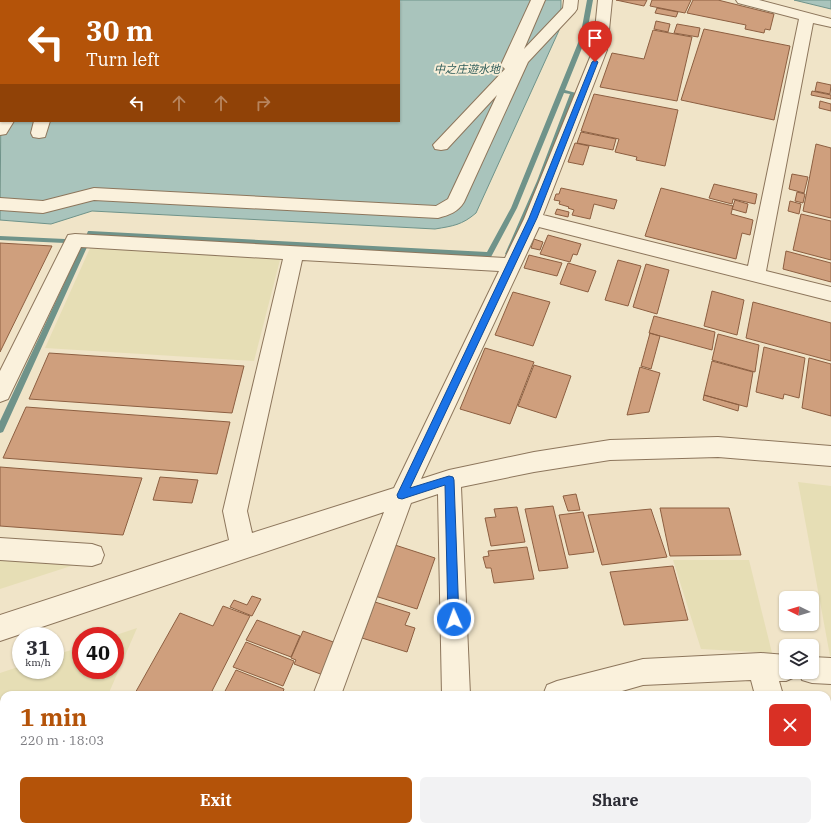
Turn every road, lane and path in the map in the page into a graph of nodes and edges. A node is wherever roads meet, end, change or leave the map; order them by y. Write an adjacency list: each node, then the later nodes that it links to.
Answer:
1 (538, 0): 8 (street)
2 (571, 0): 7 (street)
3 (606, 0): 11 (street)
4 (743, 0): 5 (street)
5 (807, 16): 6 (street); 14 (street)
6 (831, 22)
7 (522, 59): 8 (street); 10 (street)
8 (501, 81): 9 (street)
9 (441, 145)
10 (0, 204)
11 (533, 218): 13 (street); 14 (street)
12 (294, 252): 13 (street); 16 (street); 20 (street)
13 (511, 265): 19 (street)
14 (756, 275): 15 (street)
15 (831, 294)
16 (0, 393)
17 (831, 456): 18 (street)
18 (449, 480): 19 (street); 28 (street)
19 (402, 495): 20 (street); 27 (street)
20 (243, 546): 23 (street)
21 (0, 549): 22 (street)
22 (92, 555)
23 (0, 628)
24 (774, 667): 29 (street); 30 (street)
25 (819, 670): 26 (street)
26 (831, 671)
27 (328, 691)
28 (456, 691)
29 (573, 691)
30 (769, 691)

